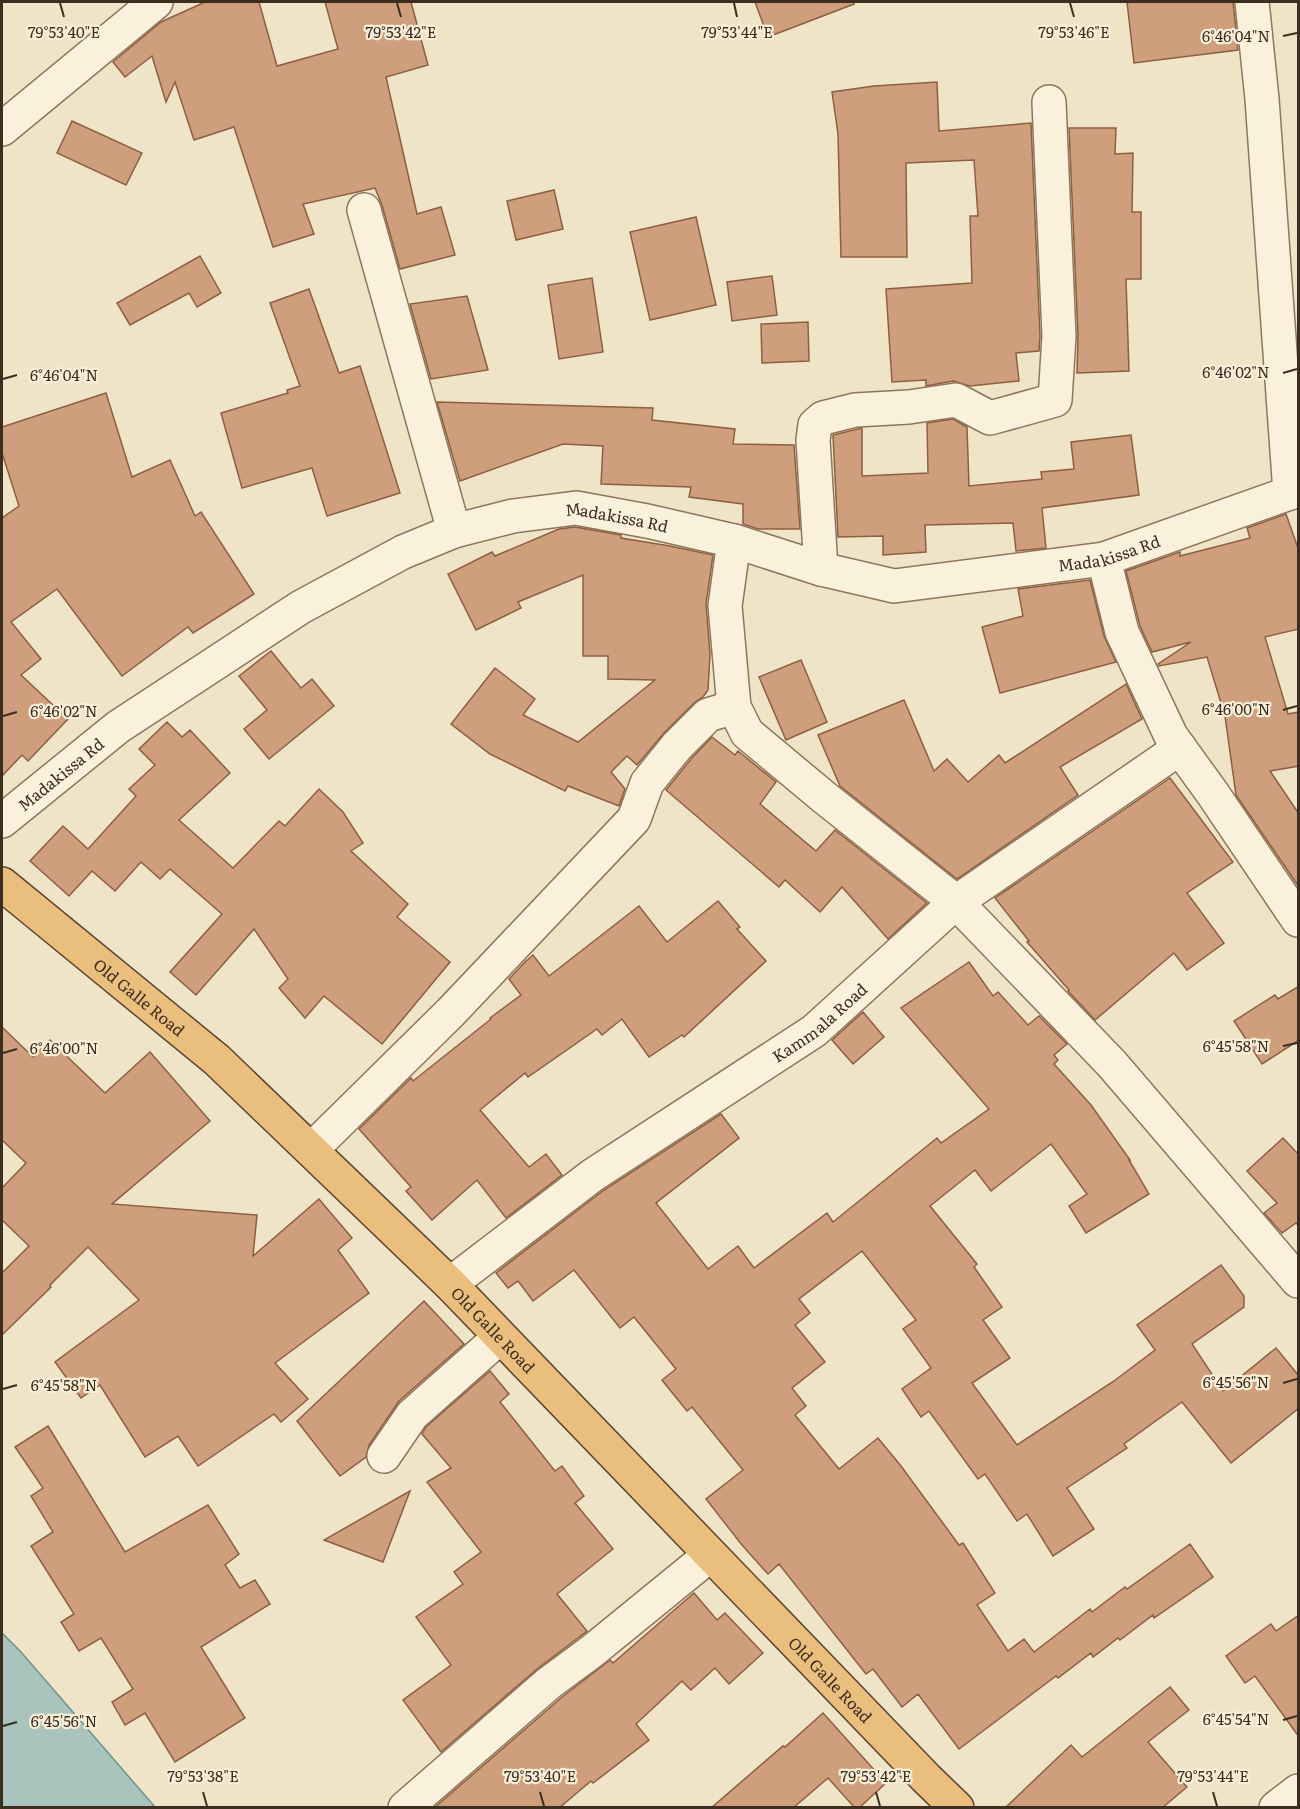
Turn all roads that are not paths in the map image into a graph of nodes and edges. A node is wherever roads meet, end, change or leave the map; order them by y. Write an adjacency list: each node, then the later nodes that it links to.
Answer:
1 (156, 2): 4 (street)
2 (1252, 2): 6 (street)
3 (1049, 102): 10 (street)
4 (2, 129)
5 (364, 210): 7 (street)
6 (1294, 492): 9 (street, Madakissa Rd)
7 (454, 531): 8 (street, Madakissa Rd); 13 (street, Madakissa Rd)
8 (734, 541): 10 (street, Madakissa Rd); 11 (street)
9 (1104, 559): 10 (street, Madakissa Rd); 12 (street)
10 (820, 568)
11 (734, 707): 15 (street); 17 (street)
12 (1180, 748): 15 (street, Kammala Road); 16 (street)
13 (2, 821)
14 (2, 884): 17 (highway, Old Galle Road)
15 (956, 902): 18 (street); 19 (street, Kammala Road)
16 (1299, 920)
17 (310, 1150): 19 (highway, Old Galle Road)
18 (1299, 1281)
19 (450, 1284): 20 (highway, Old Galle Road)
20 (500, 1337): 21 (street); 22 (highway, Old Galle Road)
21 (384, 1456)
22 (710, 1555): 24 (street); 25 (highway, Old Galle Road)
23 (1299, 1791): 26 (street)
24 (405, 1808)
25 (957, 1808)
26 (1276, 1808)

